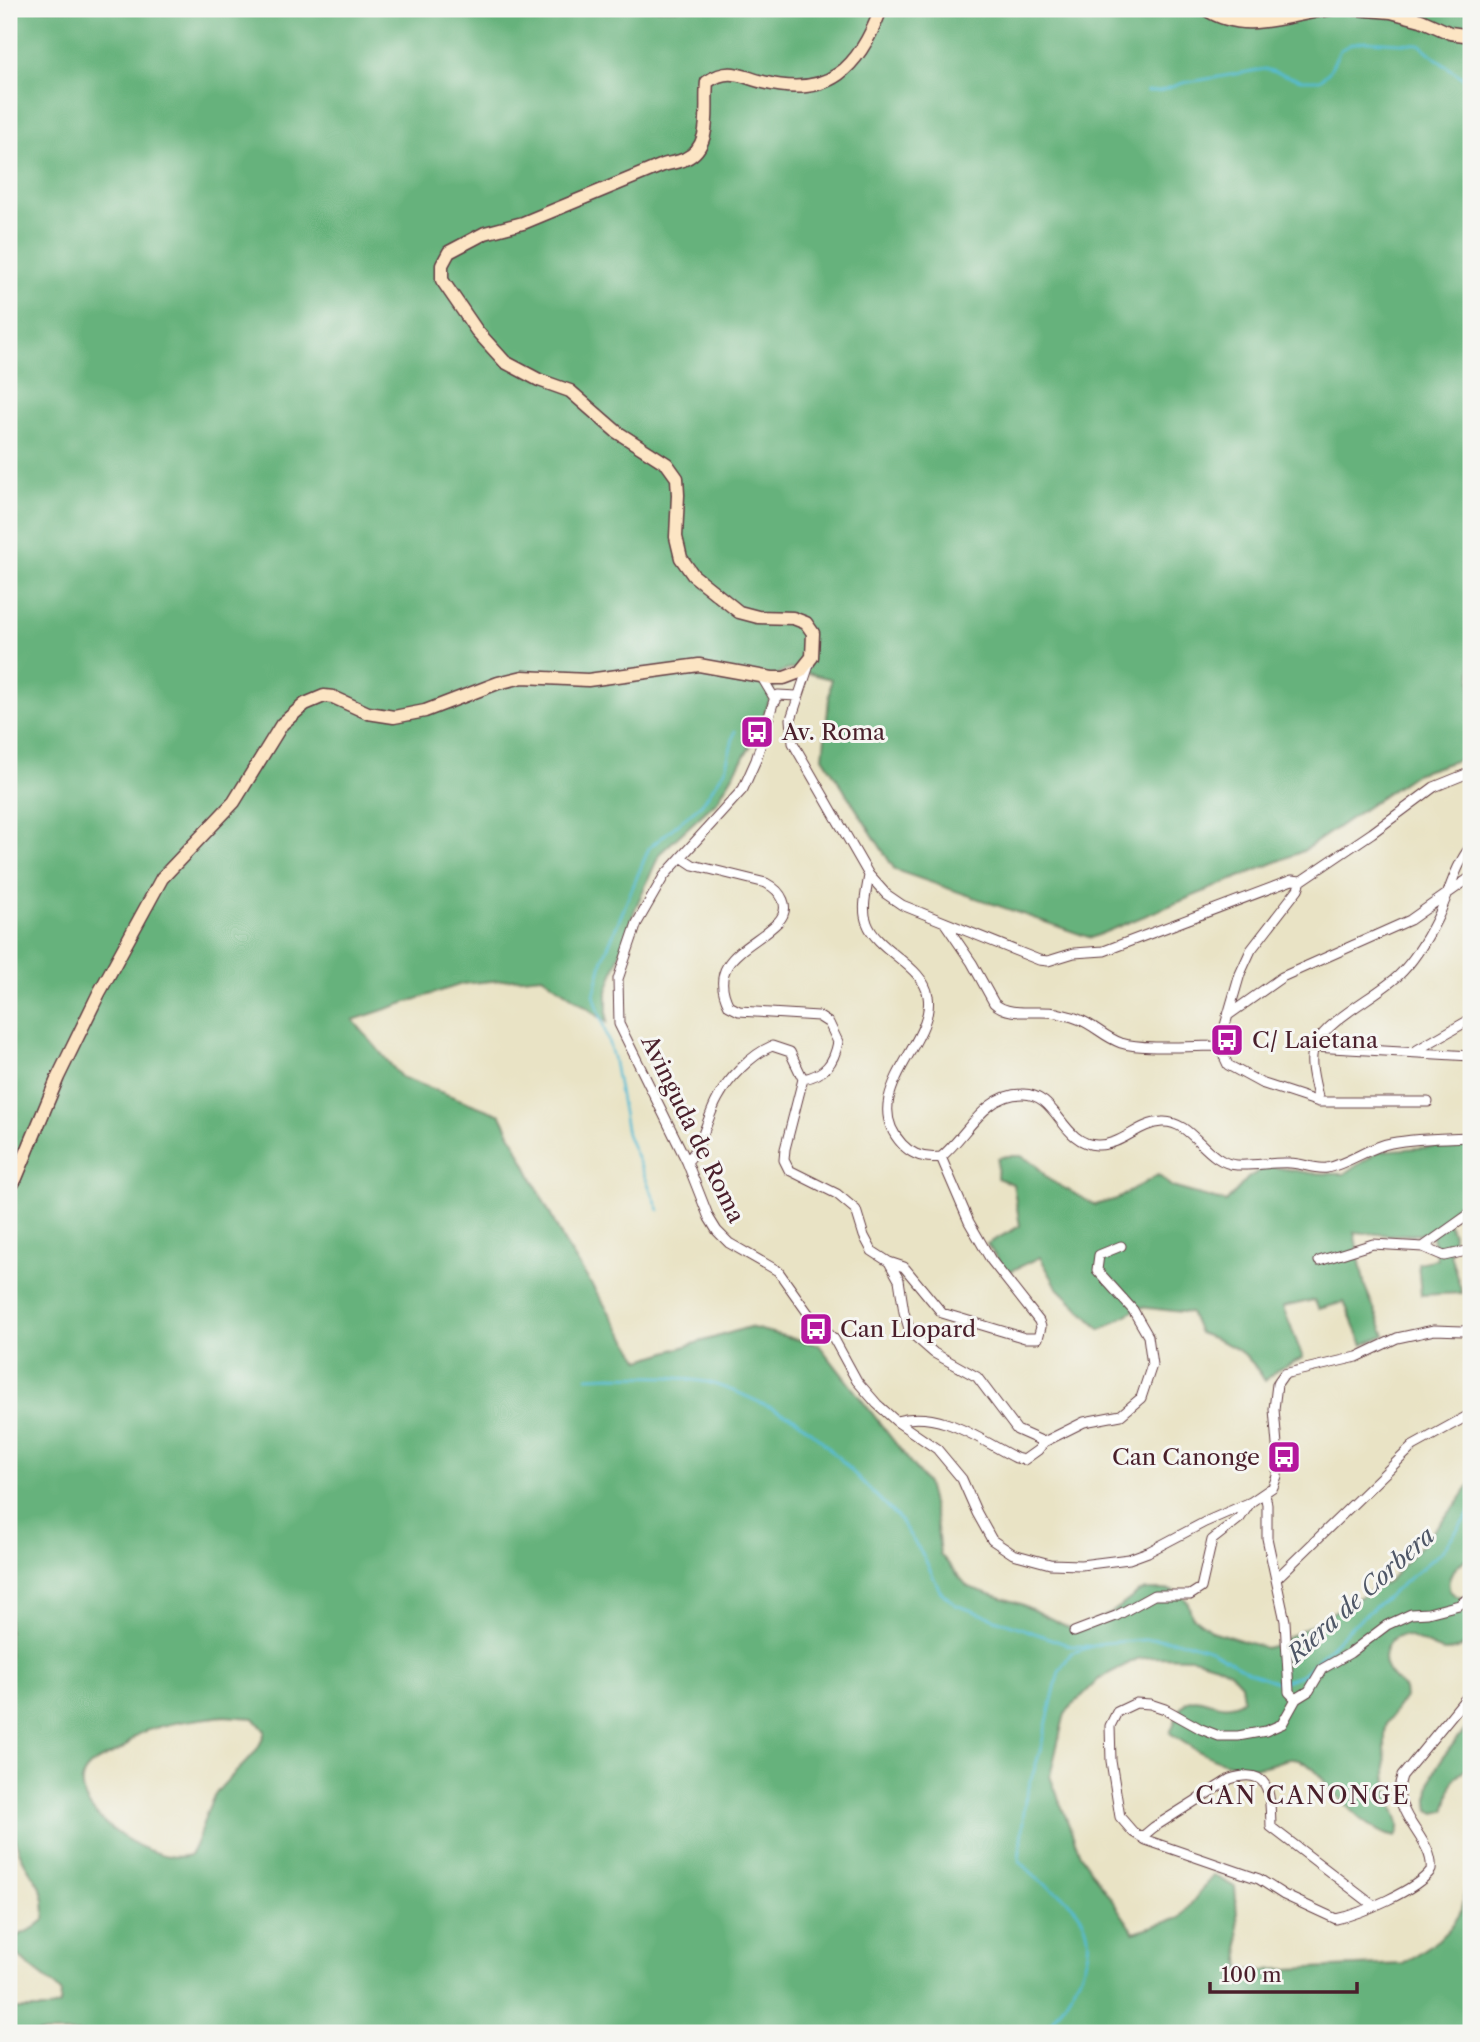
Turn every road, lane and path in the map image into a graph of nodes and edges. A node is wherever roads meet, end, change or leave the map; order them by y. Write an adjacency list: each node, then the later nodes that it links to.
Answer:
1 (881, 9): 6 (street)
2 (1205, 9): 3 (street)
3 (1332, 9)
4 (1355, 9): 5 (street)
5 (1471, 36)
6 (812, 657): 8 (street); 9 (street)
7 (761, 677): 8 (street); 10 (street); 31 (street)
8 (786, 678): 9 (street); 10 (street, Avinguda de Roma)
9 (798, 694): 10 (street); 14 (street)
10 (777, 701): 13 (street, Avinguda de Roma)
11 (1471, 772): 16 (street)
12 (1471, 846): 17 (street)
13 (681, 857): 25 (street); 30 (street, Avinguda de Roma)
14 (869, 875): 18 (street); 29 (street)
15 (1471, 877): 17 (street)
16 (1301, 881): 18 (street); 19 (street)
17 (1446, 894): 19 (street); 22 (street)
18 (943, 921): 21 (street)
19 (1227, 1016): 21 (street)
20 (1471, 1019): 23 (street)
21 (1219, 1046): 26 (street)
22 (1314, 1046): 23 (street); 26 (street)
23 (1416, 1051): 24 (street)
24 (1471, 1056)
25 (803, 1079): 30 (street); 37 (street)
26 (1319, 1102): 27 (street)
27 (1428, 1102)
28 (1471, 1137): 29 (street)
29 (941, 1157): 37 (street)
30 (687, 1162): 40 (street, Avinguda de Roma)
31 (9, 1189)
32 (1471, 1213): 34 (street)
33 (1121, 1247): 41 (street)
34 (1423, 1247): 35 (street); 36 (street)
35 (1471, 1250)
36 (1319, 1261)
37 (889, 1262): 41 (street)
38 (1471, 1328): 42 (street)
39 (1471, 1414): 44 (street)
40 (896, 1421): 41 (street); 43 (street, Avinguda de Roma)
41 (1044, 1442)
42 (1265, 1494): 43 (street); 44 (street)
43 (1251, 1502): 46 (street)
44 (1276, 1580): 48 (street)
45 (1471, 1596): 48 (street)
46 (1074, 1632)
47 (1471, 1692): 50 (street)
48 (1293, 1696): 49 (street)
49 (1142, 1837): 50 (street); 50 (street)
50 (1374, 1906)

